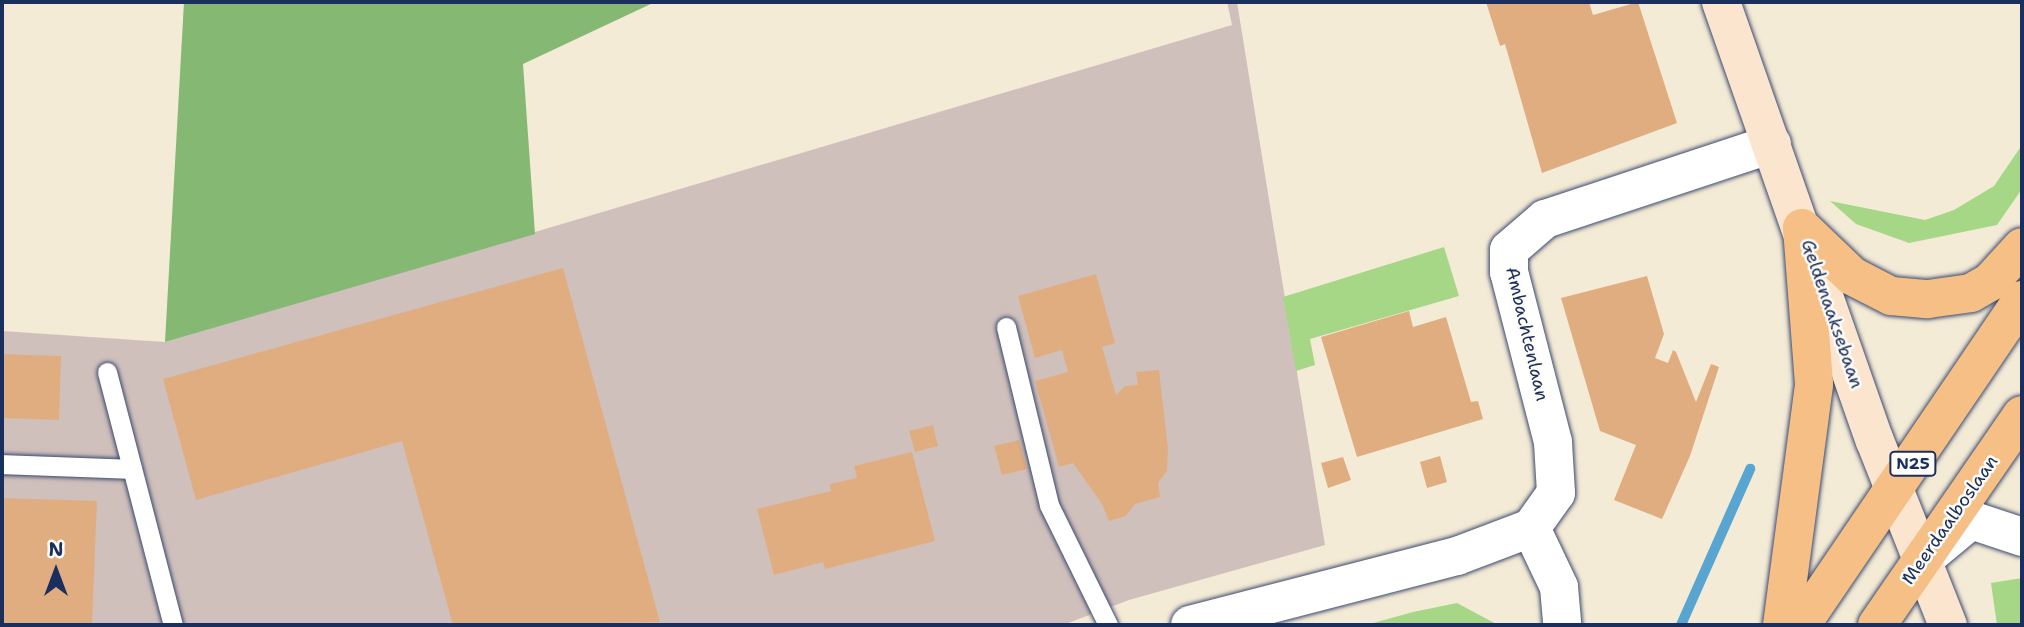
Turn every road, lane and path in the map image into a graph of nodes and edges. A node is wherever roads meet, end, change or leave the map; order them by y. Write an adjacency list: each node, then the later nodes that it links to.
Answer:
1 (1721, 2): 2 (street, Geldenaaksebaan)
2 (1772, 144): 3 (street, Geldenaaksebaan); 12 (street, Ambachtenlaan)
3 (1802, 228): 4 (highway); 11 (street, Geldenaaksebaan); 19 (highway)
4 (2022, 247)
5 (2022, 300): 11 (highway, N25)
6 (1006, 327): 16 (lane)
7 (107, 372): 10 (lane)
8 (2022, 415): 14 (highway, Meerdaalboslaan)
9 (2, 464): 10 (lane)
10 (132, 468): 15 (lane)
11 (1895, 490): 14 (street, Geldenaaksebaan); 20 (highway, N25)
12 (1531, 528): 17 (street); 18 (street)
13 (2022, 537): 14 (street)
14 (1923, 560): 21 (highway, Meerdaalboslaan); 22 (street, Geldenaaksebaan)
15 (173, 625)
16 (1108, 625)
17 (1189, 625)
18 (1562, 625)
19 (1782, 625)
20 (1801, 625)
21 (1877, 625)
22 (1948, 625)

